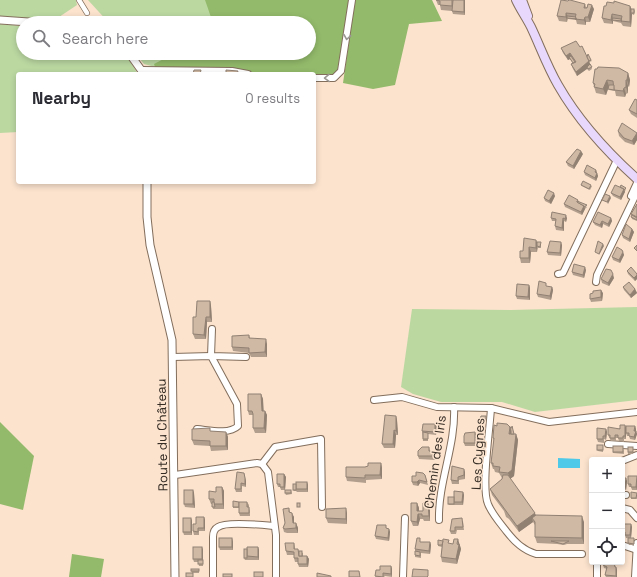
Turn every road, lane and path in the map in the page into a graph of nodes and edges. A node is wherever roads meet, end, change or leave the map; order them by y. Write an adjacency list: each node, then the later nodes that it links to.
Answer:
1 (79, 0): 5 (street)
2 (352, 0): 12 (street, one-way to 12)
3 (516, 0): 8 (main road)
4 (524, 2): 8 (main road)
5 (87, 13)
6 (0, 20): 7 (street)
7 (16, 21)
8 (530, 25): 13 (main road)
9 (134, 60): 10 (street)
10 (143, 72): 11 (street)
11 (237, 72)
12 (316, 78)
13 (617, 160): 14 (main road); 19 (street)
14 (637, 179)
15 (637, 183): 18 (street)
16 (147, 184): 23 (street, Route du Château)
17 (637, 192): 20 (street)
18 (599, 262)
19 (558, 274)
20 (596, 282)
21 (212, 330): 22 (street)
22 (211, 356): 23 (street); 24 (street); 29 (street)
23 (173, 357): 35 (street, Route du Château)
24 (246, 357)
25 (374, 400): 26 (street)
26 (454, 407): 27 (street); 40 (street, Chemin des Iris)
27 (491, 408): 28 (street); 45 (street, Les Cygnes)
28 (637, 412)
29 (197, 429)
30 (608, 444): 31 (street)
31 (637, 446)
32 (637, 455): 33 (street)
33 (625, 460)
34 (262, 464): 35 (street); 36 (street); 41 (street)
35 (175, 475): 47 (street, Route du Château)
36 (322, 507)
37 (625, 509): 39 (street)
38 (405, 518): 50 (street)
39 (637, 518)
40 (439, 520)
41 (274, 526): 48 (street); 49 (street)
42 (637, 543): 44 (street)
43 (625, 546): 44 (street)
44 (637, 550): 52 (street)
45 (582, 554)
46 (597, 565): 51 (street)
47 (175, 577)
48 (213, 577)
49 (276, 577)
50 (403, 577)
51 (597, 577)
52 (635, 577)

